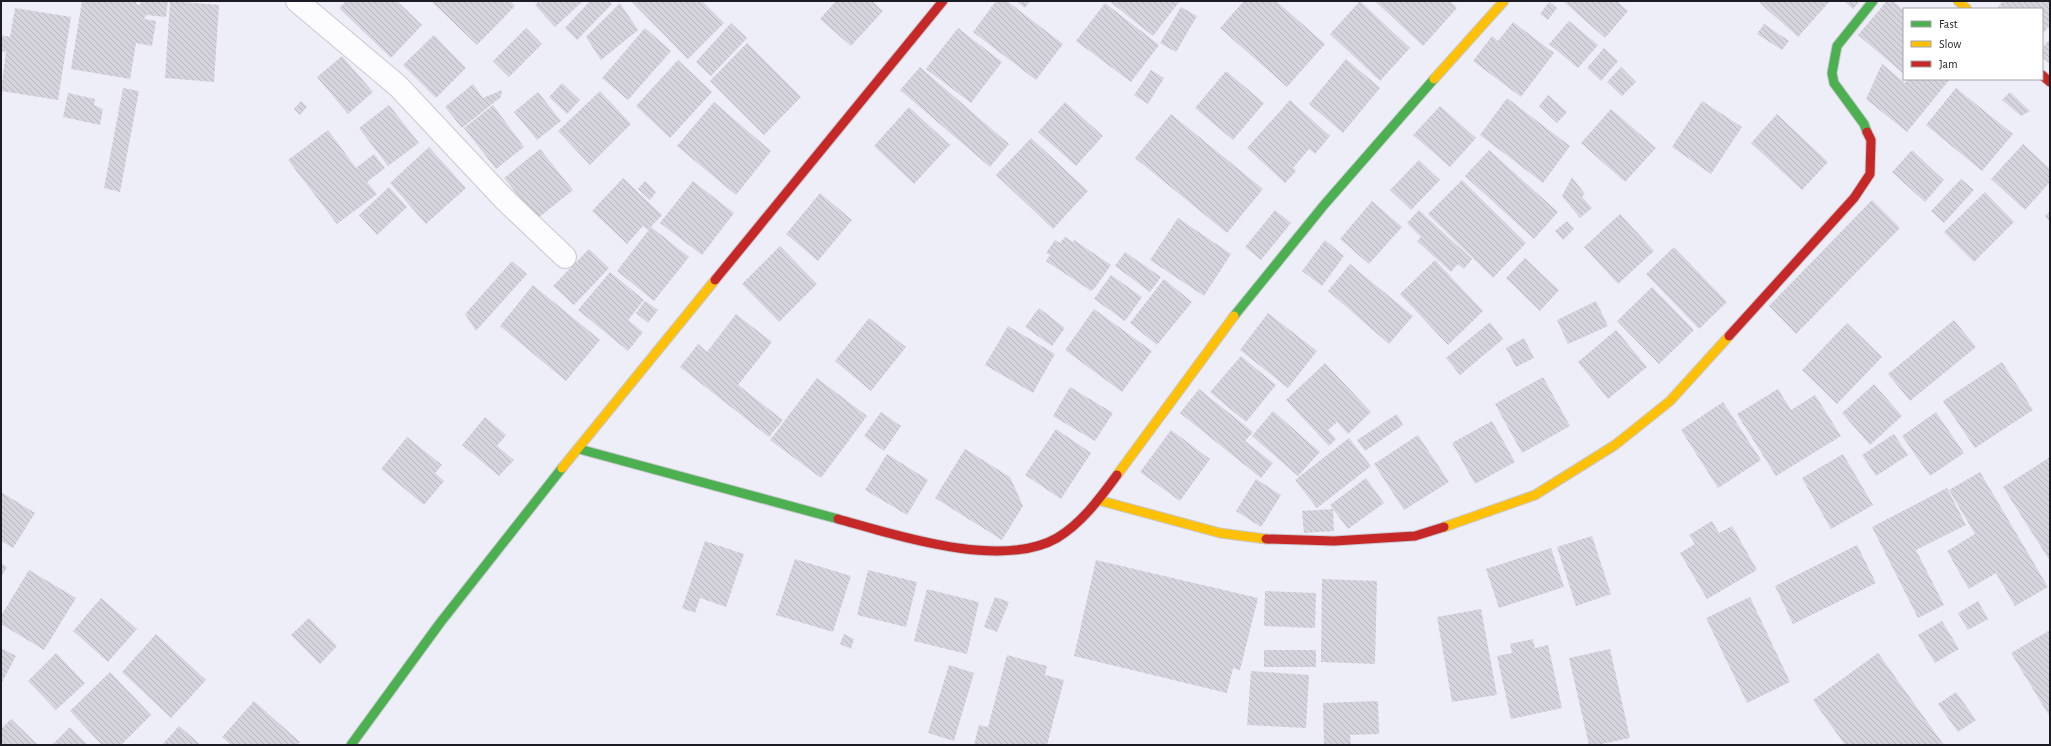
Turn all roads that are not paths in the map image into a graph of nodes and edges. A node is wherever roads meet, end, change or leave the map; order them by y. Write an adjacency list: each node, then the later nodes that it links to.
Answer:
1 (297, 1): 7 (street)
2 (944, 1): 8 (street)
3 (1504, 1): 9 (street)
4 (1873, 1): 9 (street)
5 (1958, 1): 6 (street)
6 (1966, 8)
7 (565, 256)
8 (579, 449): 9 (street); 10 (street)
9 (1098, 500)
10 (351, 745)

